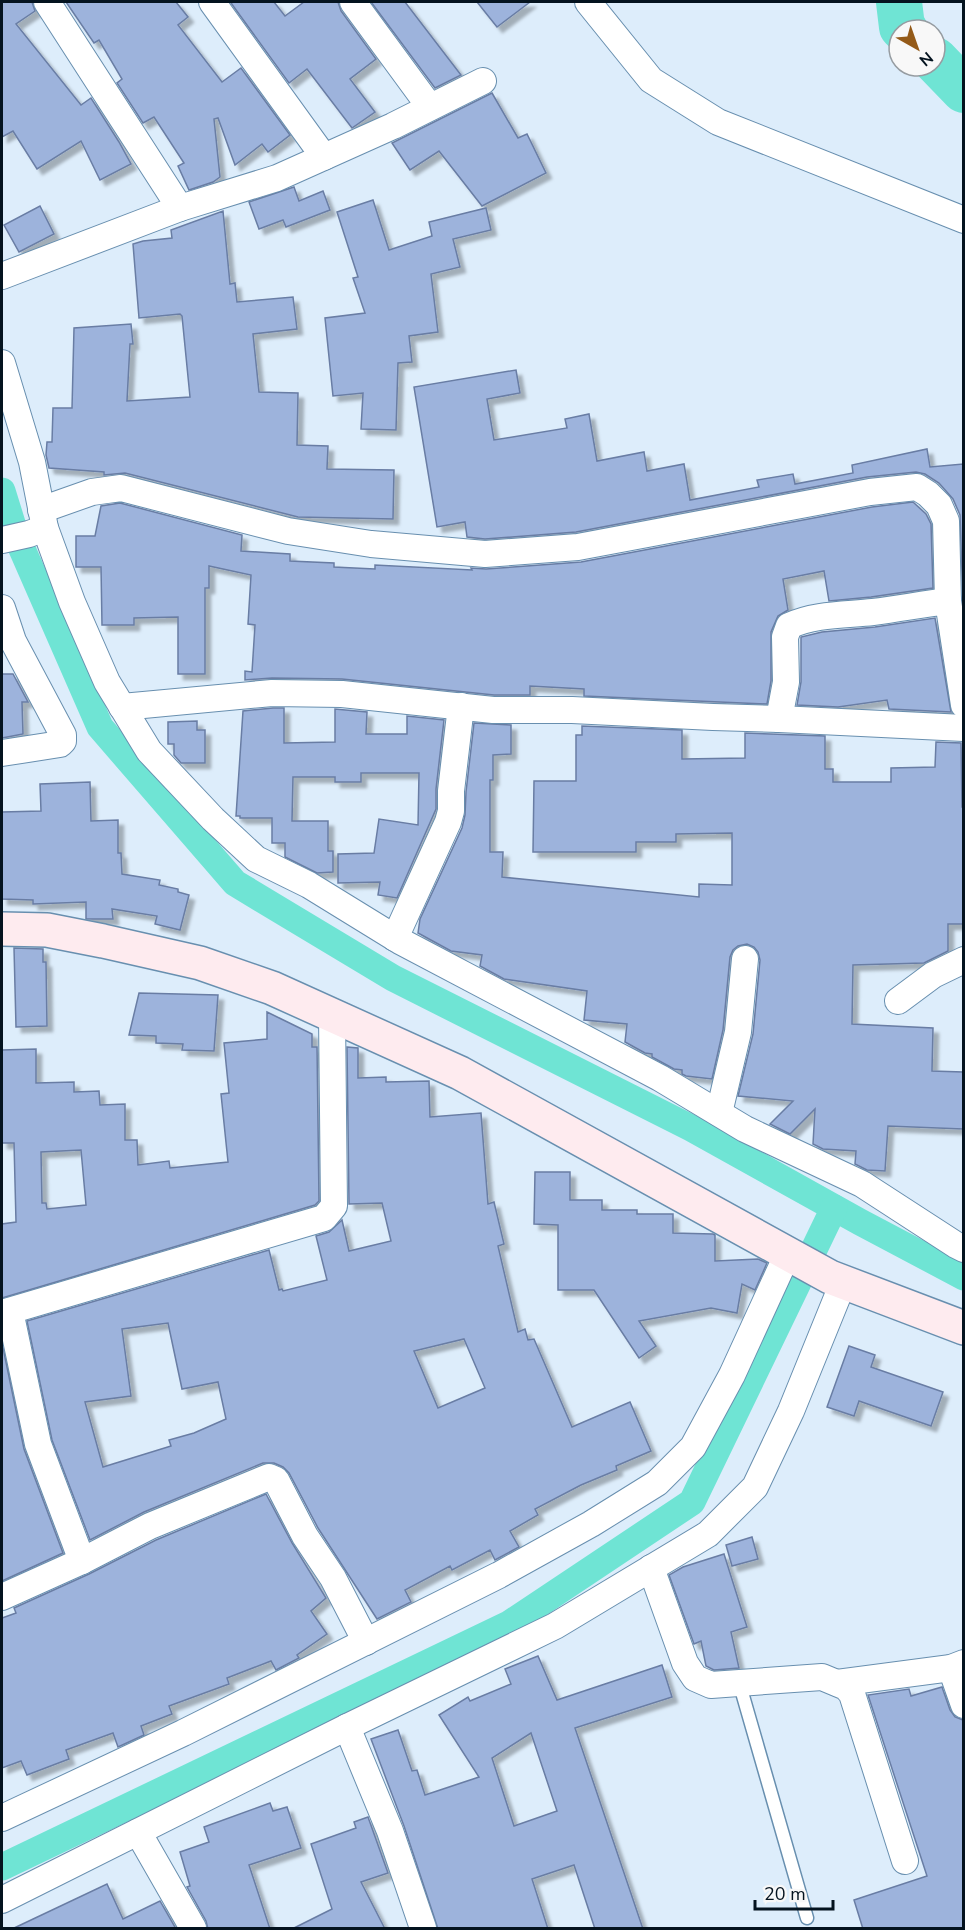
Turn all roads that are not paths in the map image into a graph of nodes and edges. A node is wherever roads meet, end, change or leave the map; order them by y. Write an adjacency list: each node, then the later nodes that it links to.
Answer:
1 (47, 2): 8 (street)
2 (212, 2): 7 (street)
3 (352, 2): 6 (street)
4 (588, 2): 9 (street)
5 (483, 81): 6 (street)
6 (430, 107): 7 (street)
7 (324, 157): 8 (street)
8 (180, 208): 10 (street)
9 (963, 220)
10 (2, 276)
11 (2, 363): 12 (street)
12 (39, 524): 13 (street); 15 (street); 18 (street)
13 (2, 540)
14 (2, 608): 21 (street)
15 (954, 611): 16 (street); 19 (street)
16 (963, 705)
17 (461, 706): 18 (street); 19 (street); 23 (street)
18 (122, 707): 23 (street)
19 (778, 718): 20 (street)
20 (963, 728)
21 (2, 753)
22 (2, 929): 27 (main road)
23 (395, 938): 28 (street)
24 (745, 959): 28 (street)
25 (963, 960): 26 (street)
26 (898, 1001)
27 (332, 1015): 30 (main road); 32 (street)
28 (719, 1113): 29 (street)
29 (963, 1249)
30 (791, 1256): 31 (main road); 37 (street)
31 (836, 1280): 33 (main road); 35 (street)
32 (6, 1312): 34 (street)
33 (963, 1328)
34 (82, 1561): 36 (street); 37 (street)
35 (651, 1568): 39 (street); 42 (street)
36 (2, 1597)
37 (366, 1642): 43 (street)
38 (957, 1665): 40 (street); 41 (street)
39 (739, 1682): 40 (street); 47 (lane)
40 (837, 1683): 45 (street)
41 (963, 1705)
42 (347, 1727): 44 (street); 49 (street)
43 (2, 1818)
44 (138, 1832): 46 (street); 48 (street)
45 (904, 1861)
46 (2, 1900)
47 (807, 1918)
48 (193, 1929)
49 (423, 1929)

